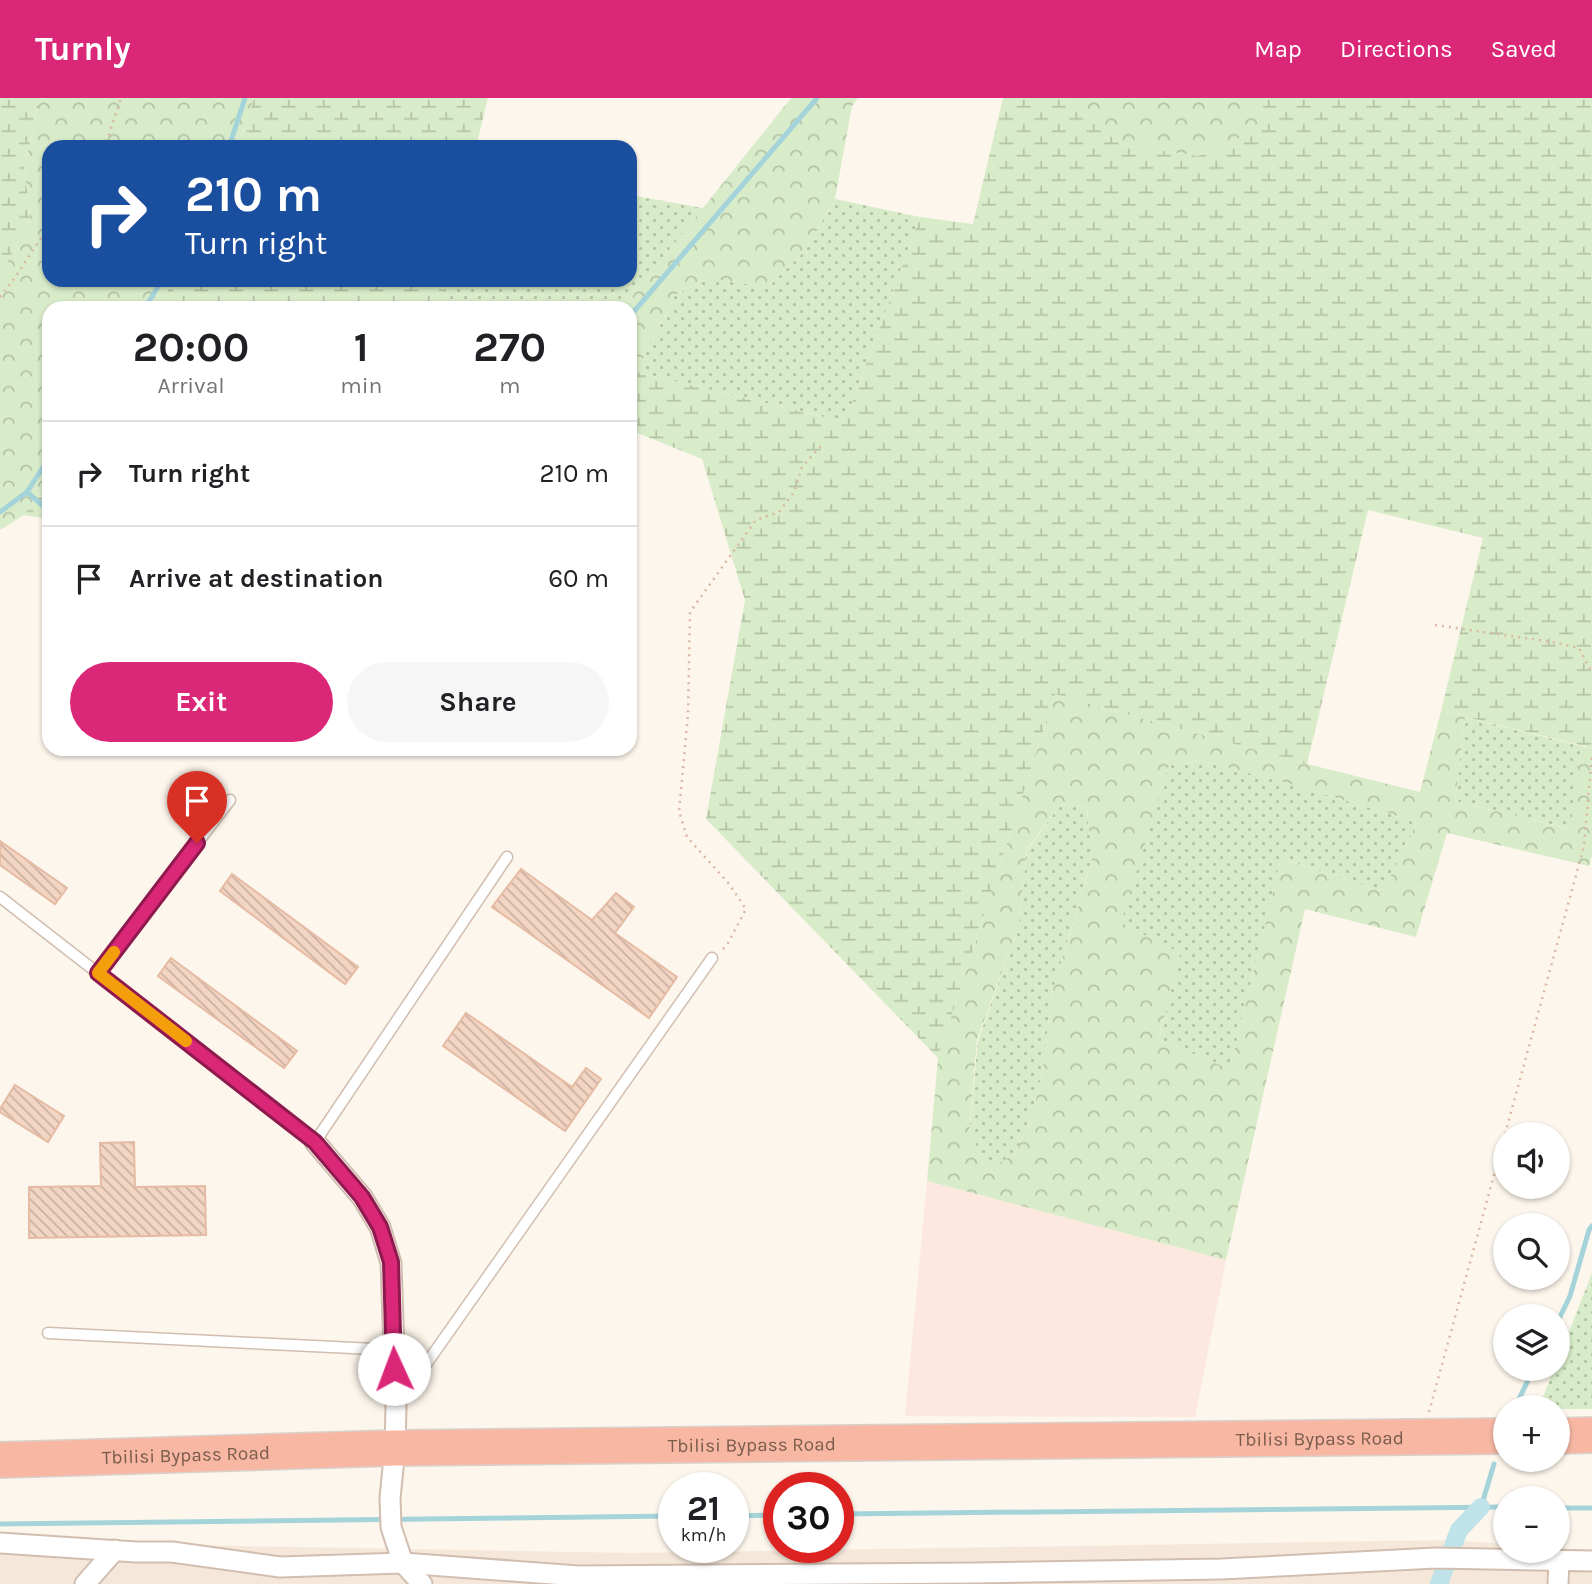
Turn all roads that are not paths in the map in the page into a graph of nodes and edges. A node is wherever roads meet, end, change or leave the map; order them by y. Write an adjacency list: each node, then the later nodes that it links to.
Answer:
1 (230, 800): 5 (lane)
2 (507, 857): 6 (lane)
3 (0, 897): 5 (lane)
4 (712, 958): 9 (lane)
5 (98, 973): 6 (lane)
6 (315, 1142): 8 (street)
7 (48, 1334): 8 (lane)
8 (394, 1350): 9 (street)
9 (396, 1407): 13 (street)
10 (1592, 1435): 12 (highway)
11 (1493, 1436): 13 (highway, Tbilisi Bypass Road)
12 (1570, 1436)
13 (395, 1448): 14 (highway, Tbilisi Bypass Road); 20 (street)
14 (0, 1460)
15 (0, 1543): 16 (street)
16 (116, 1550): 20 (street); 24 (street)
17 (1493, 1559): 22 (street)
18 (1570, 1560): 19 (street)
19 (1592, 1561)
20 (403, 1563): 23 (street); 25 (street)
21 (1559, 1563): 26 (street)
22 (1176, 1577): 23 (street)
23 (976, 1579)
24 (85, 1584)
25 (422, 1584)
26 (1558, 1584)

